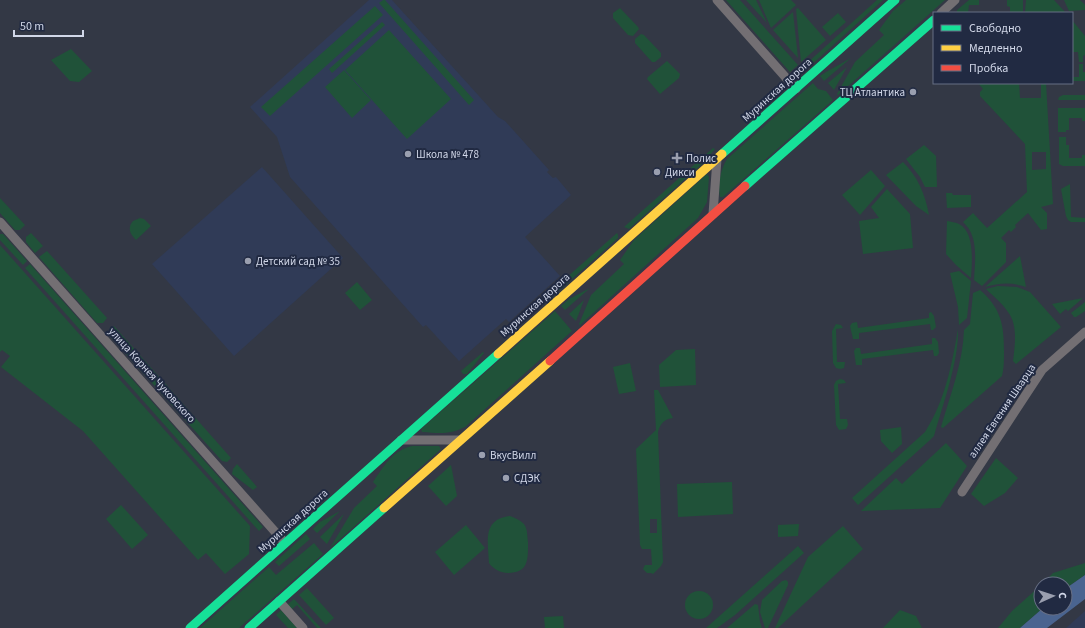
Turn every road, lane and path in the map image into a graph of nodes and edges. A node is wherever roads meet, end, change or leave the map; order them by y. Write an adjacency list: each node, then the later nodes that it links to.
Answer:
1 (717, 0): 6 (street)
2 (895, 0): 6 (street, Муринская дорога)
3 (955, 0): 4 (street)
4 (943, 12)
5 (933, 21): 8 (street)
6 (796, 89): 7 (street, Муринская дорога)
7 (717, 159): 8 (street); 11 (street, Муринская дорога)
8 (713, 214): 12 (street)
9 (0, 222): 14 (street, улица Корнея Чуковского)
10 (1085, 332): 13 (street, аллея Евгения Шварца)
11 (401, 440): 12 (street); 14 (street, Муринская дорога)
12 (460, 440): 15 (street)
13 (962, 492)
14 (285, 543): 16 (street, Муринская дорога)
15 (279, 601): 17 (street); 18 (street)
16 (190, 628)
17 (249, 628)
18 (303, 628)

